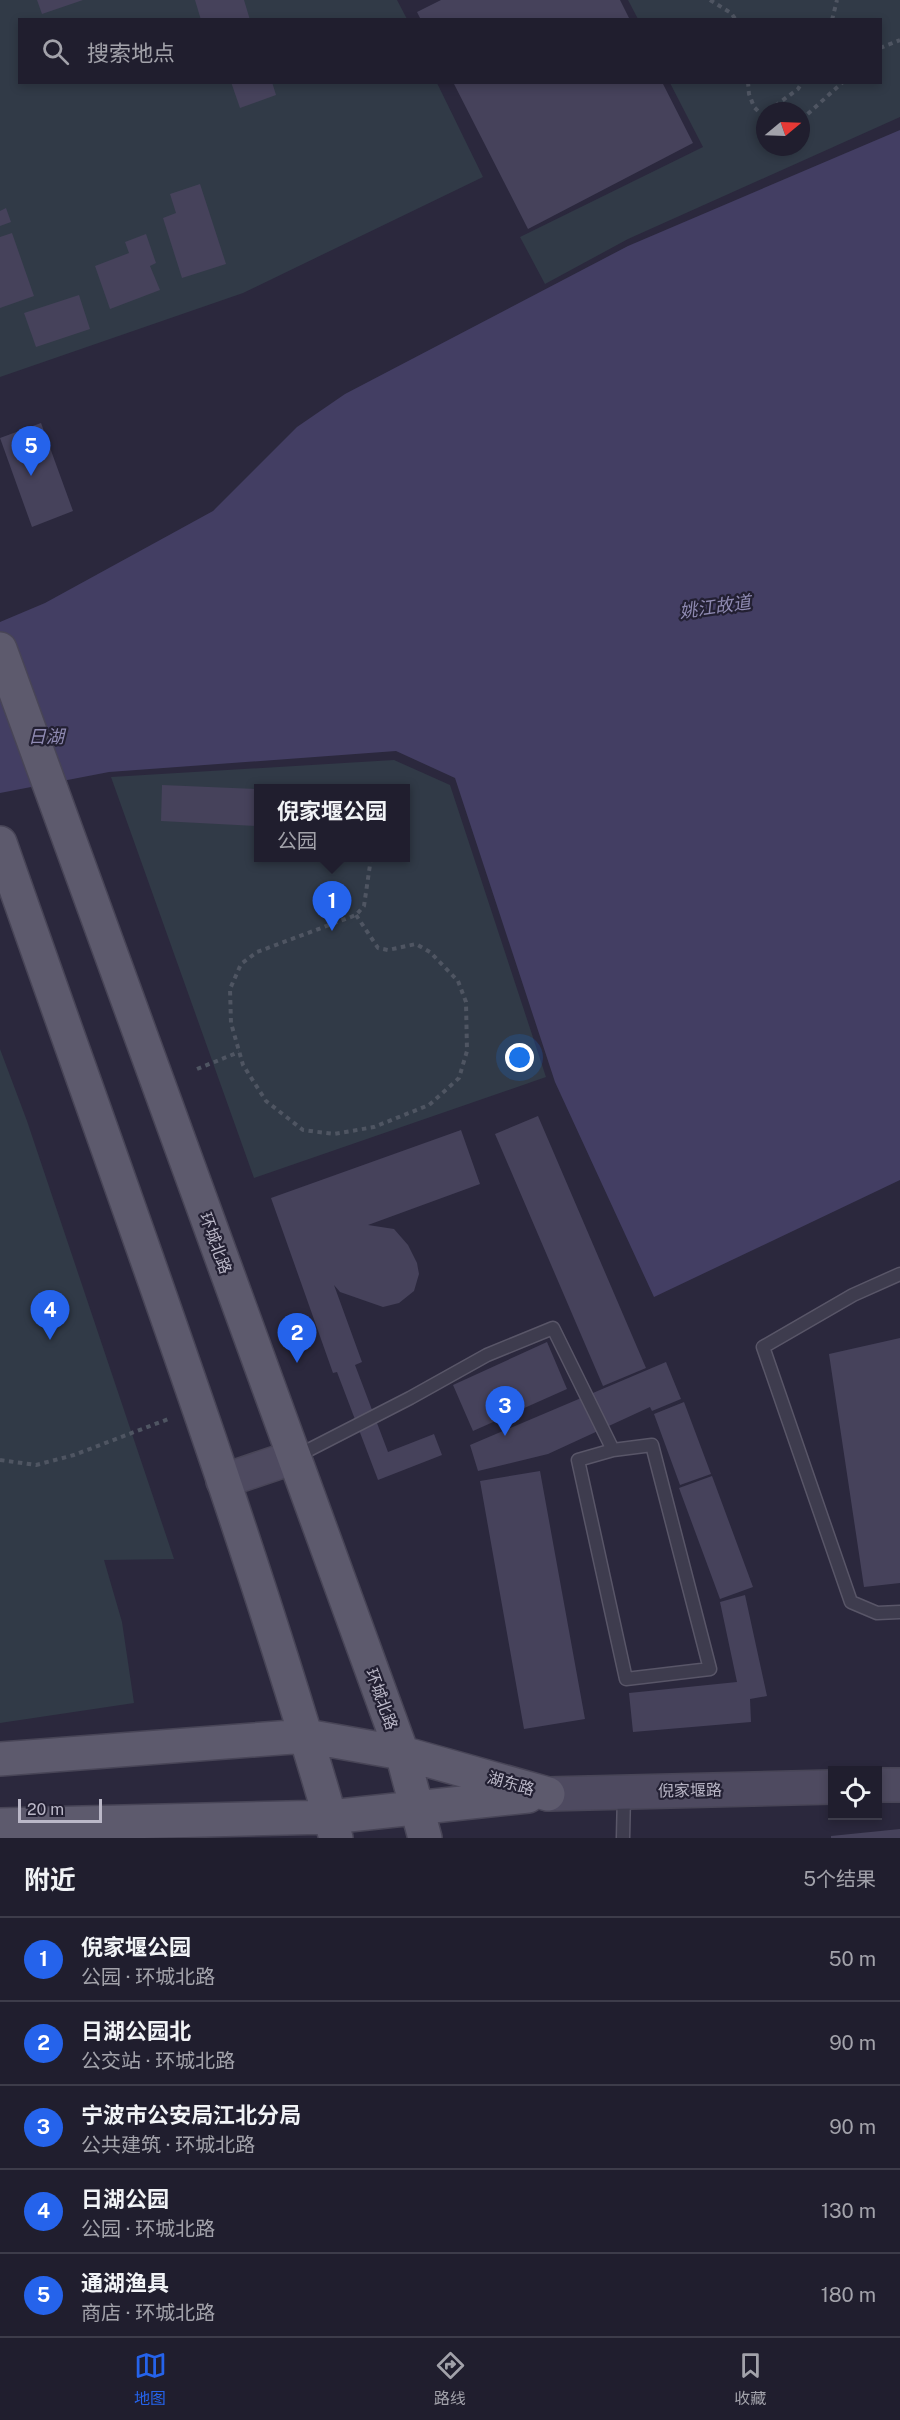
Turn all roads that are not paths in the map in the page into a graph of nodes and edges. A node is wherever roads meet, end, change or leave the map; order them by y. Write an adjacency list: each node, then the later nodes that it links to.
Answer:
1 (0, 649): 5 (main road, 环城北路)
2 (0, 843): 6 (main road)
3 (900, 1274): 7 (lane)
4 (613, 1450): 4 (lane); 5 (lane)
5 (294, 1457): 6 (main road); 9 (main road, 环城北路)
6 (223, 1481): 8 (main road)
7 (900, 1612)
8 (306, 1736): 9 (main road, 湖东路); 10 (main road, 湖东路); 18 (main road)
9 (402, 1753): 15 (main road, 湖东路); 16 (main road, 环城北路)
10 (0, 1759)
11 (882, 1785): 12 (main road)
12 (900, 1785)
13 (828, 1786): 14 (main road, 倪家堰路)
14 (624, 1792): 15 (main road, 倪家堰路); 20 (lane)
15 (548, 1794): 16 (main road, 湖东路)
16 (417, 1806): 18 (main road, 湖东路); 19 (main road, 环城北路)
17 (0, 1825): 18 (main road, 湖东路)
18 (333, 1828)
19 (425, 1838)
20 (622, 1838)

